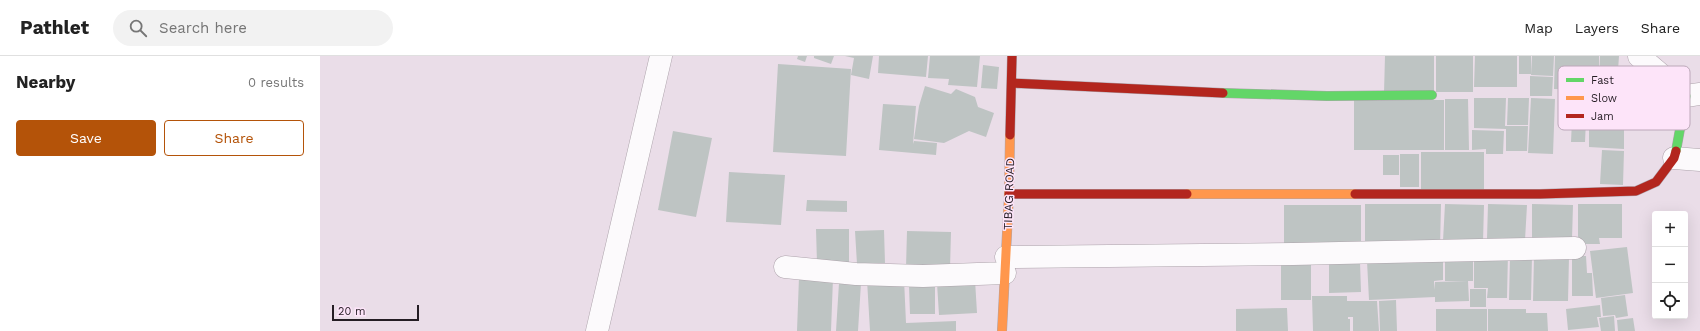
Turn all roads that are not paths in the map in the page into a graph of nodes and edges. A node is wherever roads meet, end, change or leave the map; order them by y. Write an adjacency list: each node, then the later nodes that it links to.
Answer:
1 (661, 56): 14 (street)
2 (1012, 56): 5 (street, TIBAG ROAD)
3 (1639, 56): 4 (street)
4 (1653, 66)
5 (1012, 83): 6 (street); 10 (street, TIBAG ROAD)
6 (1432, 95)
7 (1681, 130): 8 (street)
8 (1674, 158): 9 (street); 10 (street)
9 (1700, 160)
10 (1009, 194): 12 (street, TIBAG ROAD)
11 (1576, 248): 12 (street)
12 (1005, 265): 13 (street); 15 (street, TIBAG ROAD)
13 (785, 267)
14 (597, 331)
15 (1002, 331)

